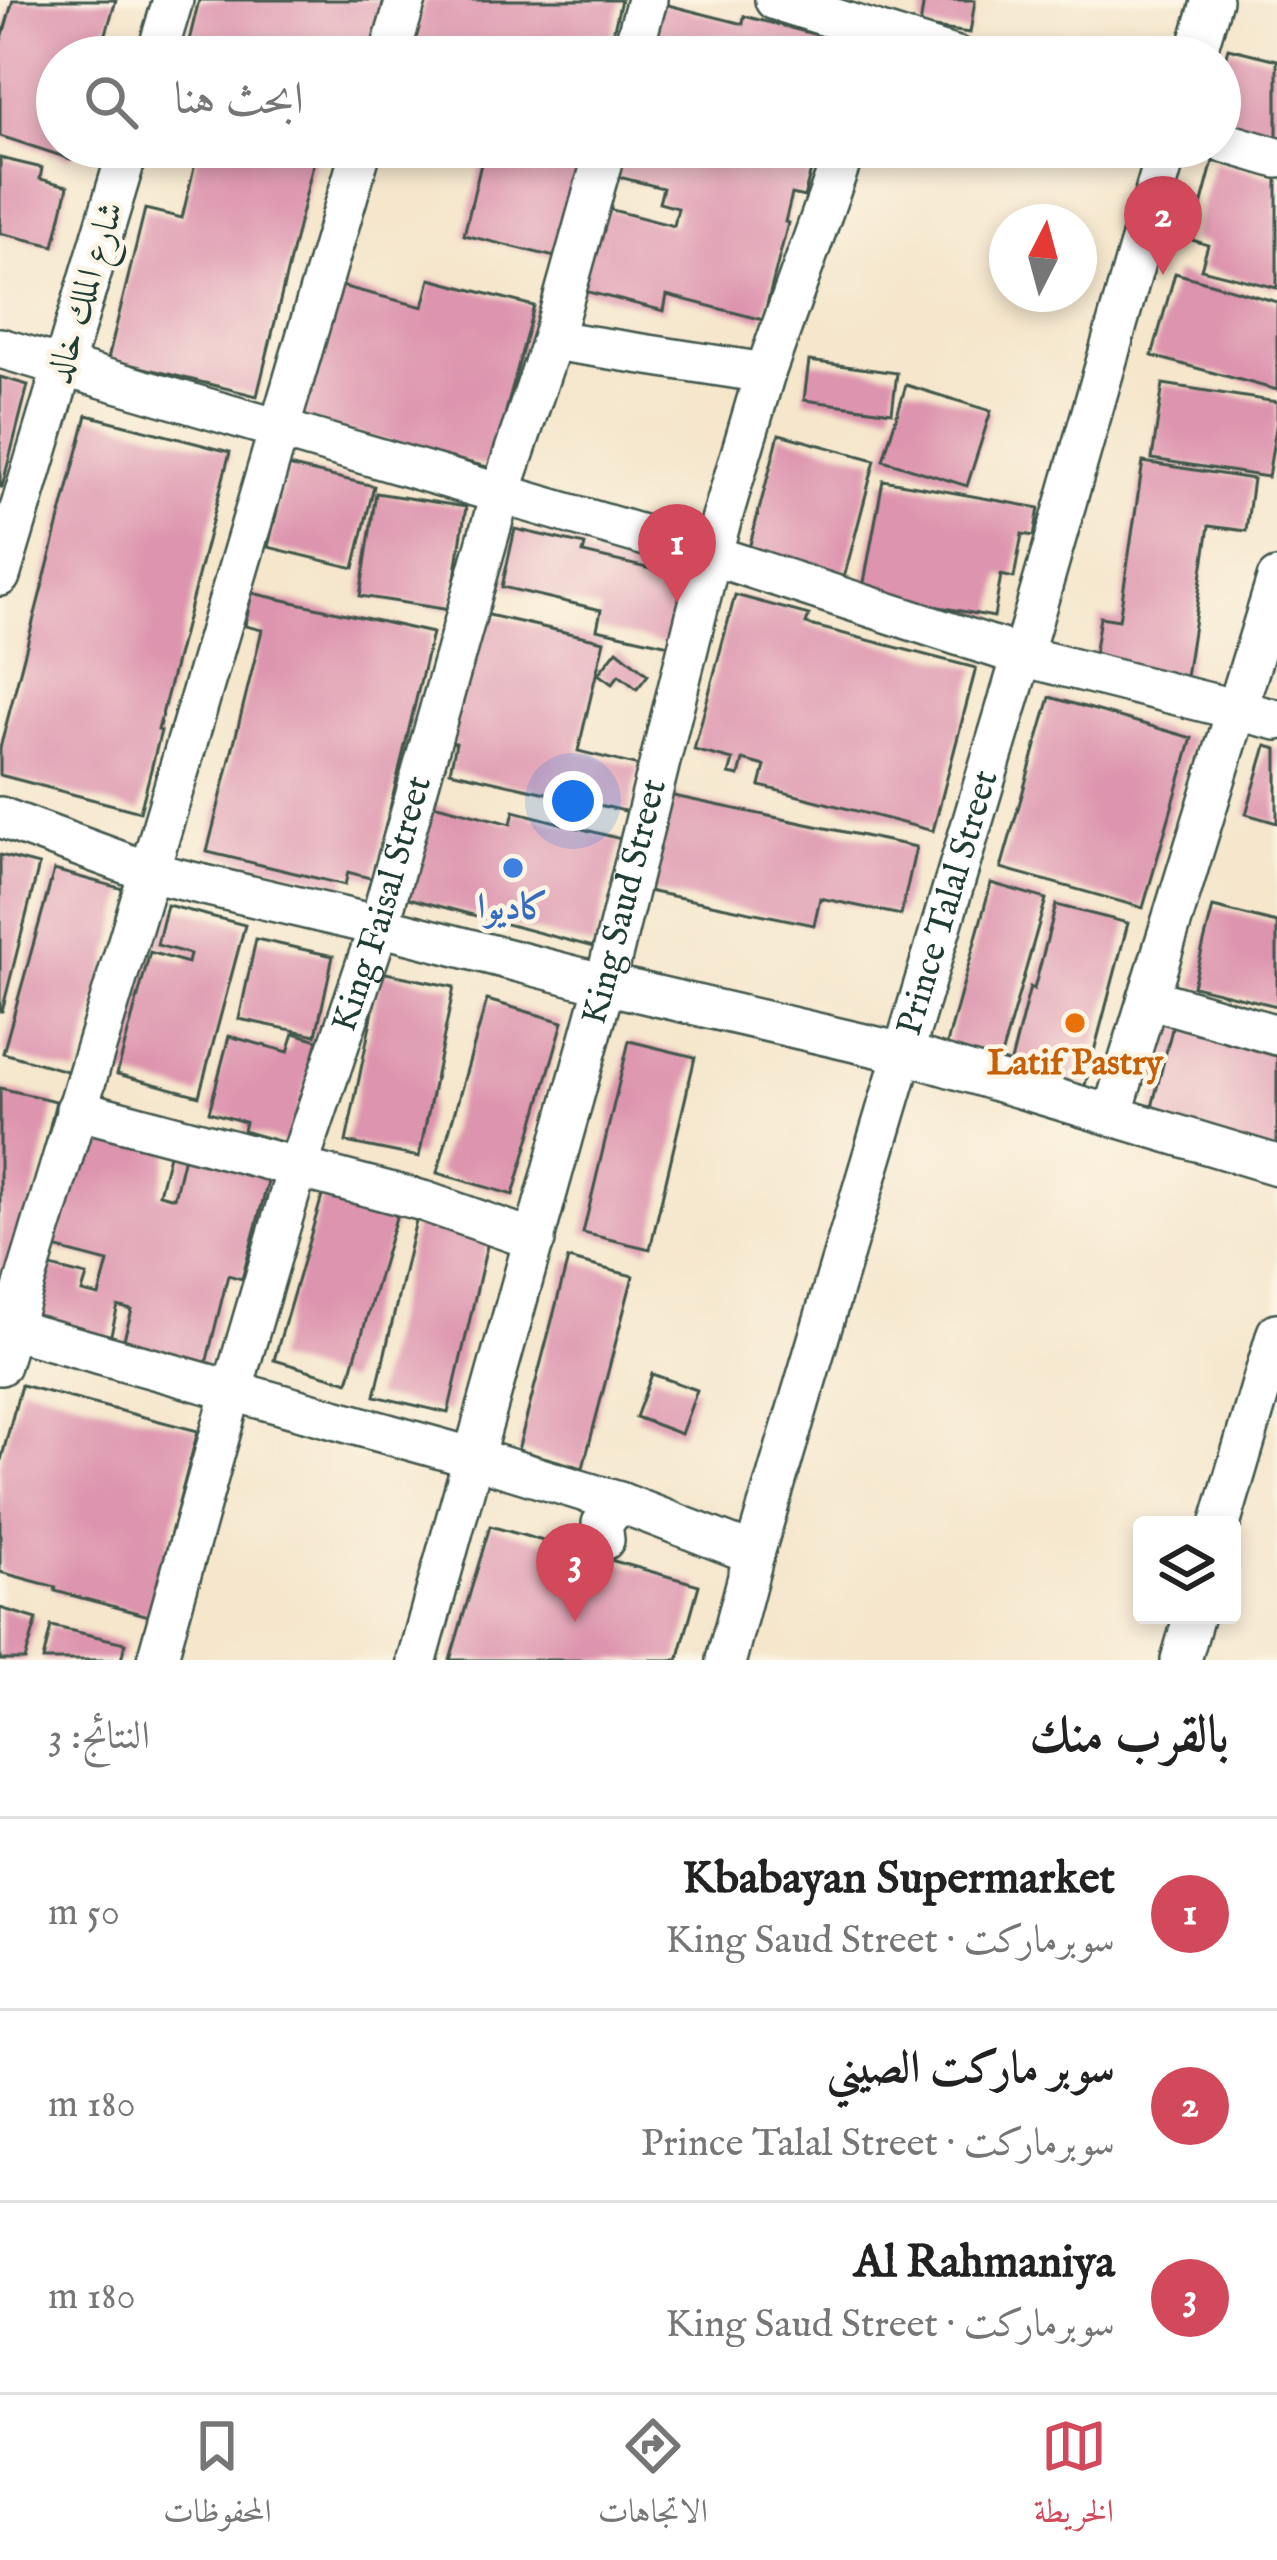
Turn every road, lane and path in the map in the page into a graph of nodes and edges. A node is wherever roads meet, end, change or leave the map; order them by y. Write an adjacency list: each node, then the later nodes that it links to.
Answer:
1 (173, 0): 7 (street)
2 (406, 0): 8 (street)
3 (647, 0): 9 (street)
4 (775, 0): 6 (street)
5 (1212, 0): 10 (street)
6 (887, 30)
7 (162, 36)
8 (395, 36)
9 (638, 36)
10 (1201, 36)
11 (1241, 147): 12 (street)
12 (1277, 158)
13 (123, 168): 20 (street, شارع الملك خالد)
14 (356, 168): 22 (street)
15 (600, 168): 18 (street, King Faisal Street)
16 (838, 168): 21 (street, King Saud Street)
17 (1162, 168): 27 (street, Prince Talal Street)
18 (552, 340): 21 (street); 23 (street, King Faisal Street)
19 (0, 348): 20 (street)
20 (64, 367): 22 (street); 25 (street, شارع الملك خالد)
21 (765, 373): 24 (street, King Saud Street)
22 (278, 429): 23 (street); 31 (street)
23 (500, 495): 24 (street); 32 (street, King Faisal Street)
24 (711, 555): 27 (street); 33 (street, King Saud Street)
25 (0, 576)
26 (1277, 579): 28 (street)
27 (1022, 656): 28 (street); 36 (street, Prince Talal Street)
28 (1238, 709): 29 (street); 34 (street)
29 (1277, 720)
30 (0, 817): 31 (street)
31 (149, 872): 32 (street); 37 (street)
32 (379, 926): 33 (street); 40 (street, King Faisal Street)
33 (605, 984): 36 (street); 41 (street, King Saud Street)
34 (1148, 998): 35 (street); 38 (street)
35 (1277, 1035)
36 (903, 1053): 38 (street); 49 (street, Prince Talal Street)
37 (76, 1109): 40 (street); 43 (street)
38 (1112, 1115): 39 (street)
39 (1277, 1165)
40 (297, 1169): 41 (street); 44 (street, King Faisal Street)
41 (535, 1240): 45 (street, King Saud Street)
42 (1277, 1333): 47 (street)
43 (4, 1340): 44 (street)
44 (232, 1391): 45 (street); 51 (street, King Faisal Street)
45 (474, 1458): 46 (street); 52 (street, King Saud Street)
46 (619, 1502): 48 (street); 49 (street)
47 (1223, 1516)
48 (604, 1540)
49 (754, 1554): 53 (street, Prince Talal Street)
50 (1191, 1624): 54 (street)
51 (157, 1660)
52 (417, 1660)
53 (726, 1660)
54 (1180, 1660)

